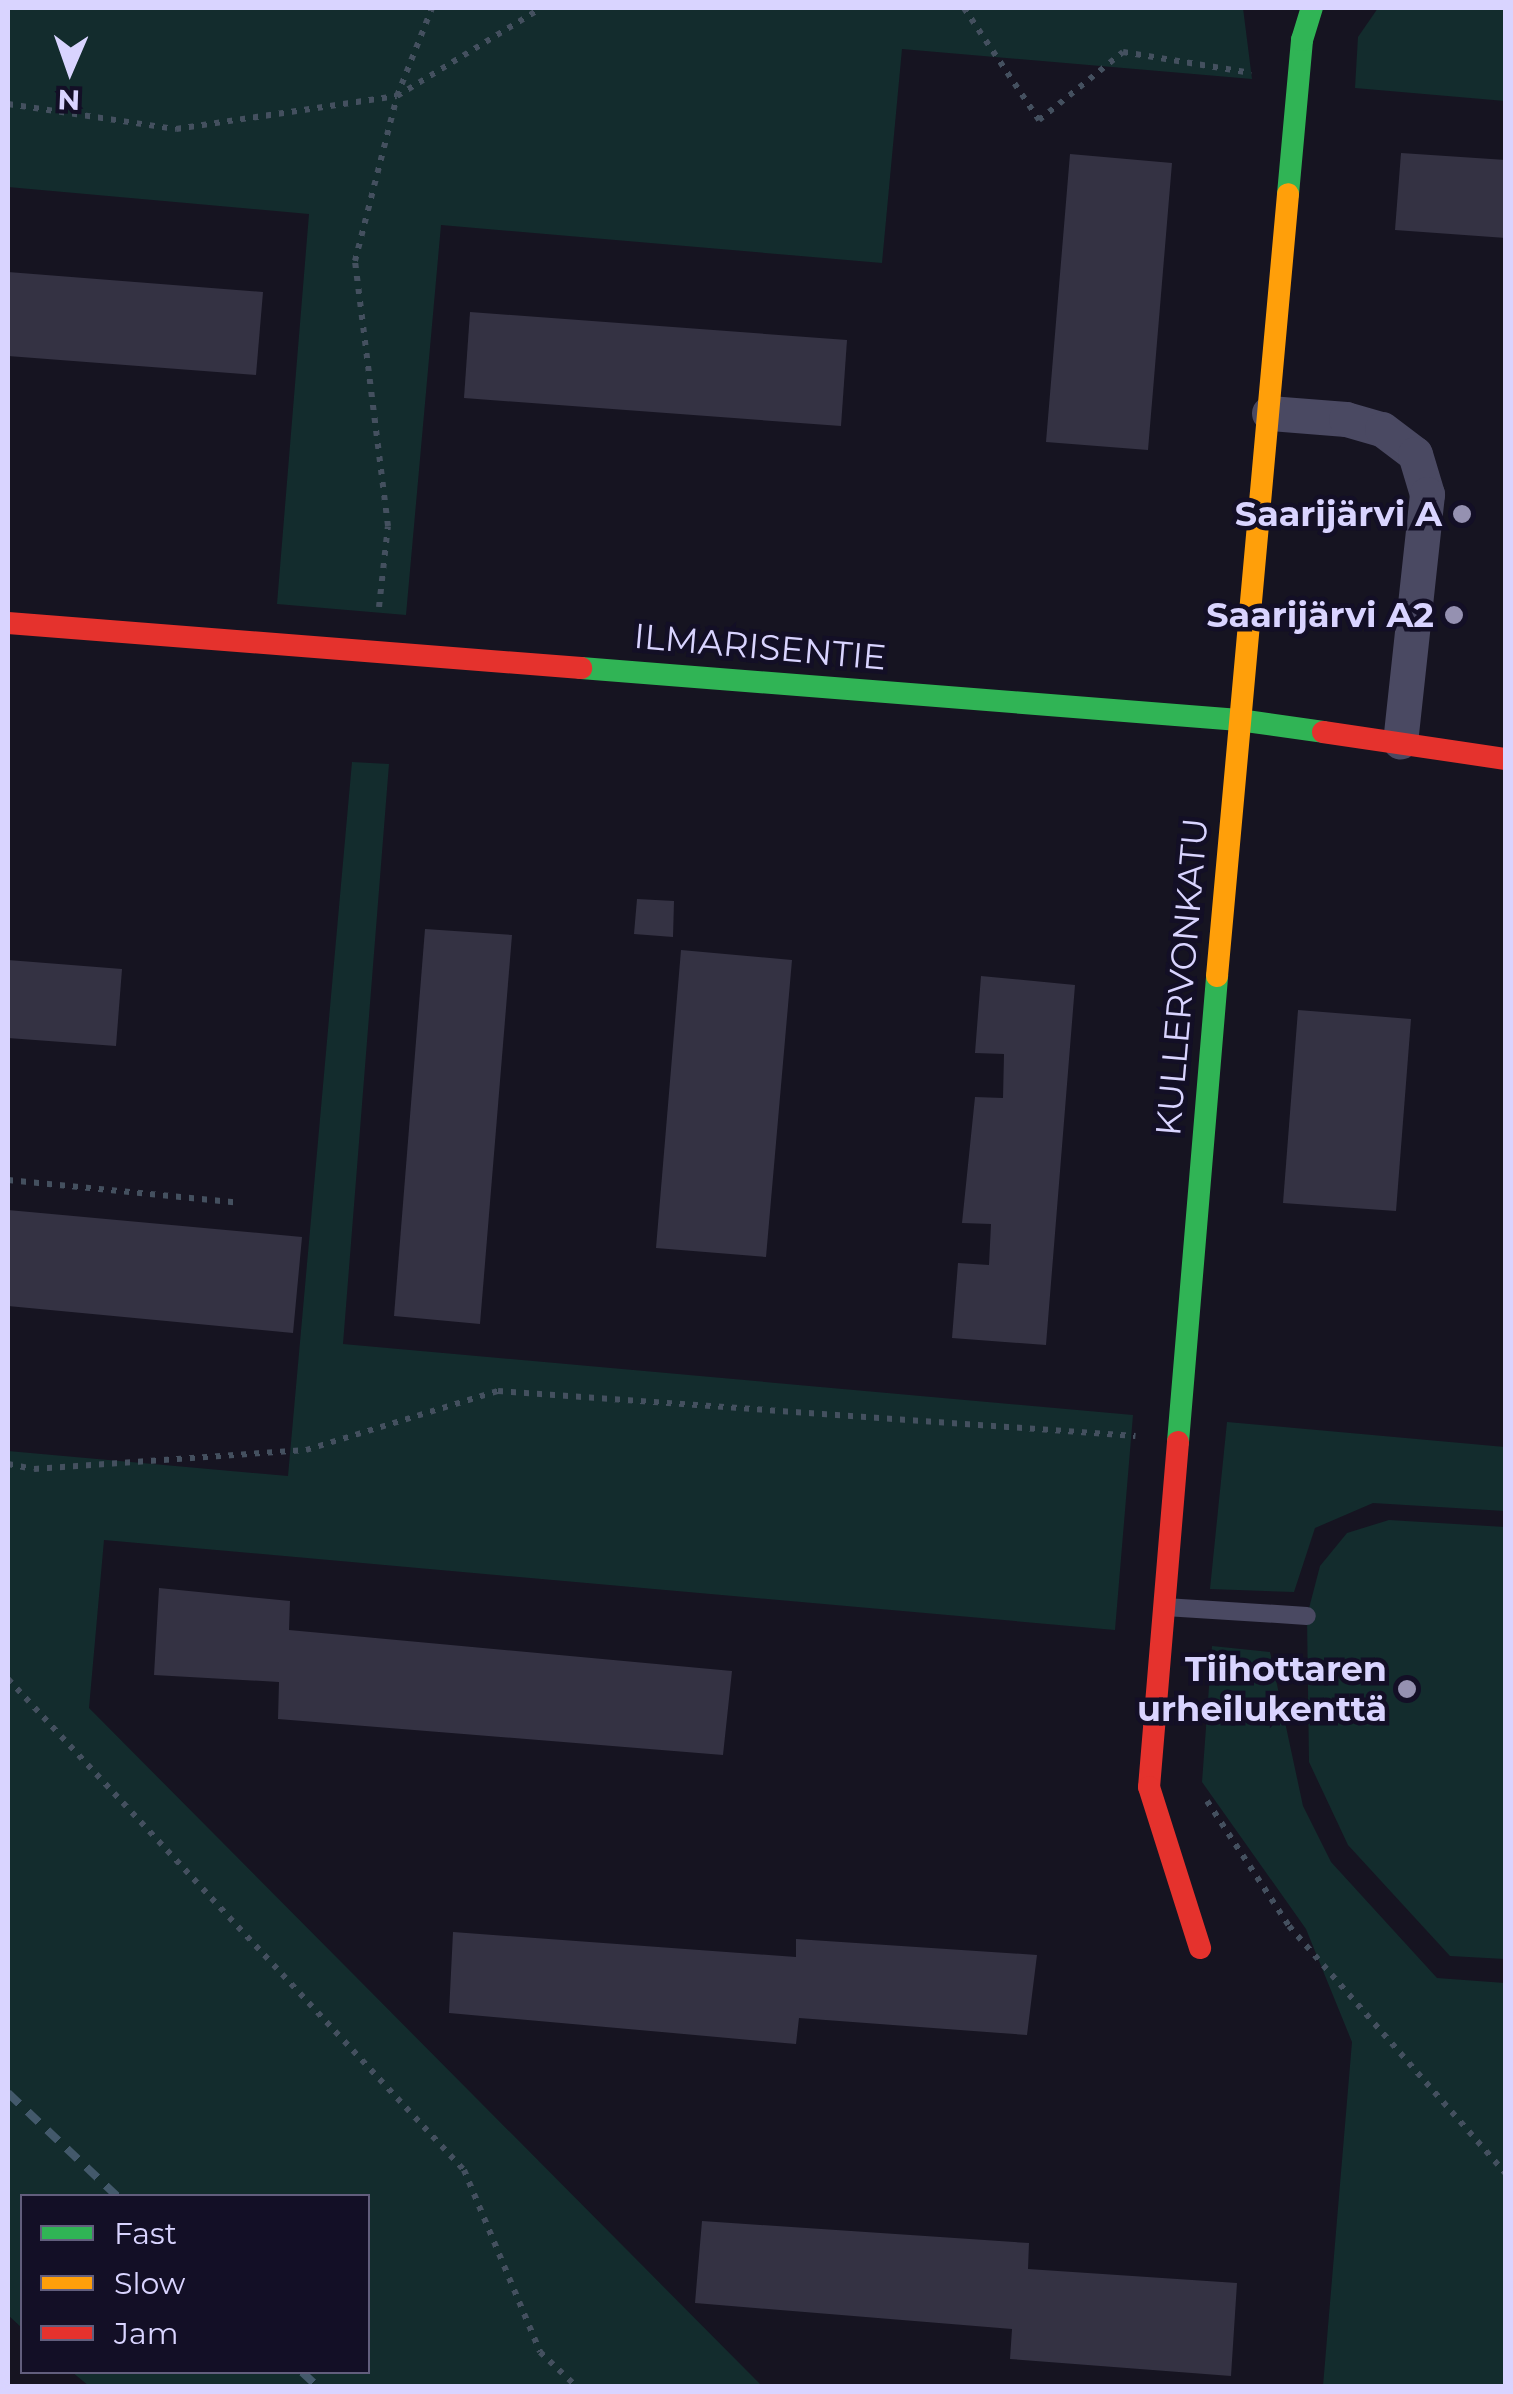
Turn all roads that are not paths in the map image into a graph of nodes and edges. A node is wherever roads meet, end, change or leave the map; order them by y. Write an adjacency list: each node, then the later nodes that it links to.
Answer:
1 (1312, 8): 2 (street, KULLERVONKATU)
2 (1269, 413): 4 (street, KULLERVONKATU); 5 (street)
3 (8, 623): 4 (street, ILMARISENTIE)
4 (1239, 720): 5 (street, ILMARISENTIE); 7 (street, KULLERVONKATU)
5 (1400, 742): 6 (street, ILMARISENTIE)
6 (1506, 758)
7 (1165, 1607): 8 (lane); 9 (street, KULLERVONKATU)
8 (1307, 1616)
9 (1200, 1948)

